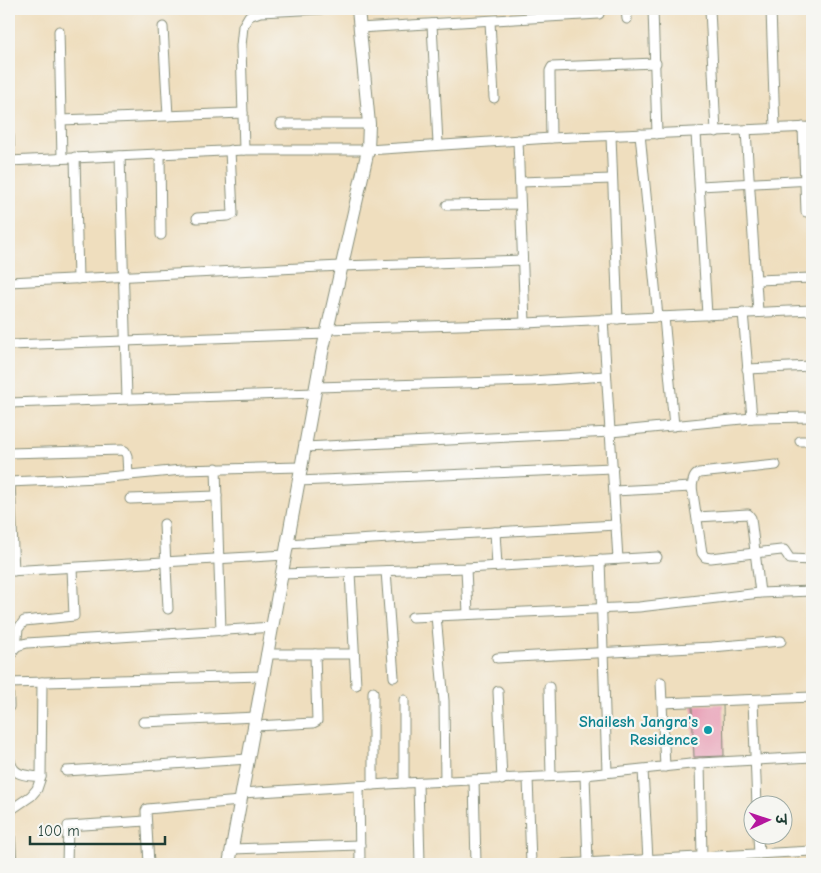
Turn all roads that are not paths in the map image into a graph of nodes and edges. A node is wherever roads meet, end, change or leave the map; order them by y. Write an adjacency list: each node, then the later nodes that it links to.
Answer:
1 (321, 9): 16 (street)
2 (358, 9): 12 (street)
3 (626, 9): 8 (street)
4 (653, 9): 14 (street)
5 (710, 9): 24 (street)
6 (771, 9): 22 (street)
7 (599, 14): 9 (street)
8 (627, 20)
9 (490, 21): 10 (street); 15 (street)
10 (432, 24): 12 (street); 32 (street)
11 (163, 27): 17 (street)
12 (359, 28): 20 (street)
13 (59, 31): 18 (street)
14 (656, 63): 27 (street); 30 (street)
15 (494, 98)
16 (243, 113): 17 (street); 34 (street)
17 (168, 116): 18 (street)
18 (61, 120): 38 (street)
19 (281, 124): 20 (street)
20 (369, 124): 35 (street)
21 (807, 127): 22 (street); 42 (street)
22 (775, 129): 23 (street)
23 (746, 131): 24 (street); 44 (street)
24 (716, 132): 25 (street)
25 (696, 133): 27 (street); 45 (street)
26 (640, 134): 27 (street); 29 (street); 62 (street)
27 (657, 134)
28 (9, 136): 40 (street)
29 (610, 136): 30 (street); 41 (street)
30 (551, 138): 31 (street)
31 (518, 140): 32 (street); 43 (street)
32 (438, 144): 35 (street)
33 (230, 150): 34 (street); 36 (street); 49 (street)
34 (244, 150): 35 (street)
35 (368, 150): 52 (street)
36 (160, 154): 37 (street); 50 (street)
37 (120, 156): 39 (street); 53 (street)
38 (62, 158): 39 (street); 40 (street)
39 (75, 158): 55 (street)
40 (10, 161)
41 (612, 178): 43 (street); 63 (street)
42 (809, 180): 44 (street); 48 (street)
43 (520, 182): 46 (street)
44 (750, 183): 45 (street); 56 (street)
45 (700, 186): 61 (street)
46 (520, 204): 47 (street); 51 (street)
47 (447, 205)
48 (806, 212)
49 (197, 218)
50 (161, 235)
51 (522, 260): 52 (street); 65 (street)
52 (341, 266): 53 (street); 66 (street)
53 (122, 276): 55 (street); 67 (street)
54 (812, 278): 56 (street)
55 (78, 279): 57 (street)
56 (756, 280): 60 (street)
57 (9, 282)
58 (812, 310): 60 (street)
59 (743, 312): 60 (street); 61 (street); 70 (street)
60 (758, 312)
61 (707, 315): 62 (street)
62 (661, 317): 63 (street); 77 (street)
63 (618, 318): 64 (street)
64 (603, 319): 65 (street); 71 (street)
65 (525, 323): 66 (street)
66 (328, 331): 67 (street); 72 (street)
67 (125, 342): 68 (street); 73 (street)
68 (9, 345)
69 (812, 366): 70 (street)
70 (748, 369): 76 (street)
71 (606, 376): 72 (street); 78 (street)
72 (316, 390): 73 (street); 81 (street)
73 (128, 400): 74 (street)
74 (9, 403)
75 (812, 417): 76 (street)
76 (752, 418): 77 (street)
77 (674, 426): 78 (street)
78 (610, 432): 81 (street); 86 (street)
79 (800, 441): 80 (street)
80 (812, 441)
81 (305, 446): 84 (street)
82 (9, 453): 87 (street)
83 (776, 465): 90 (street)
84 (301, 467): 85 (street); 88 (street)
85 (216, 468): 87 (street); 92 (street)
86 (613, 468): 88 (street); 91 (street)
87 (128, 475): 89 (street)
88 (298, 481): 99 (street)
89 (10, 482): 94 (street)
90 (692, 487): 91 (street); 95 (street)
91 (614, 491): 97 (street)
92 (217, 496): 93 (street); 103 (street)
93 (130, 499)
94 (10, 506): 110 (street)
95 (696, 517): 100 (street); 100 (street)
96 (164, 524): 106 (street)
97 (616, 525): 98 (street); 102 (street)
98 (495, 532): 99 (street); 107 (street)
99 (286, 550): 103 (street); 113 (street)
100 (755, 553): 105 (street); 115 (street)
101 (657, 557): 102 (street)
102 (618, 559): 104 (street)
103 (218, 560): 106 (street); 122 (street)
104 (600, 560): 107 (street); 116 (street)
105 (812, 560)
106 (166, 562): 108 (street); 117 (street)
107 (497, 566): 109 (street)
108 (72, 568): 110 (street); 124 (street)
109 (466, 568): 111 (street); 118 (street)
110 (11, 571)
111 (386, 571): 112 (street); 131 (street)
112 (350, 572): 113 (street); 128 (street)
113 (282, 574): 121 (street)
114 (812, 590): 115 (street)
115 (760, 593): 116 (street)
116 (602, 608): 118 (street); 125 (street)
117 (168, 609)
118 (468, 614): 119 (street)
119 (436, 616): 120 (street); 161 (street)
120 (412, 617)
121 (272, 627): 122 (street); 126 (street)
122 (221, 631): 124 (street)
123 (781, 641): 125 (street)
124 (16, 646): 134 (street)
125 (604, 653): 129 (street); 154 (street)
126 (266, 654): 127 (street); 130 (street)
127 (316, 654): 128 (street); 145 (street)
128 (354, 654): 135 (street)
129 (497, 658)
130 (263, 676): 132 (street); 145 (street)
131 (394, 676)
132 (42, 682): 134 (street); 157 (street)
133 (661, 682): 142 (street)
134 (9, 683): 143 (street)
135 (356, 685)
136 (549, 686): 156 (street)
137 (498, 691): 160 (street)
138 (373, 692): 165 (street)
139 (812, 697): 141 (street)
140 (404, 700): 162 (street)
141 (753, 700): 142 (street); 149 (street)
142 (662, 703): 151 (street)
143 (9, 707)
144 (143, 722): 145 (street)
145 (256, 722): 148 (street)
146 (9, 756): 157 (street)
147 (812, 757): 149 (street)
148 (248, 759): 152 (street); 167 (street)
149 (755, 759): 150 (street); 166 (street)
150 (700, 763): 151 (street); 174 (street)
151 (664, 767): 153 (street)
152 (66, 770)
153 (643, 770): 154 (street); 176 (street)
154 (607, 772): 155 (street)
155 (585, 775): 156 (street); 178 (street)
156 (551, 776): 158 (street)
157 (41, 777): 179 (street)
158 (528, 778): 160 (street); 186 (street)
159 (474, 780): 160 (street); 161 (street); 185 (street)
160 (502, 780)
161 (445, 782): 163 (street)
162 (404, 783): 163 (street); 165 (street)
163 (418, 783): 184 (street)
164 (359, 786): 165 (street); 167 (street); 169 (street)
165 (373, 786)
166 (757, 796)
167 (241, 797): 168 (street); 171 (street)
168 (146, 821): 180 (street); 181 (street)
169 (360, 845): 171 (street); 183 (street)
170 (759, 846): 173 (street)
171 (232, 849): 182 (street)
172 (812, 852): 173 (street)
173 (759, 854): 175 (street)
174 (702, 857): 175 (street); 177 (street)
175 (733, 860)
176 (642, 861): 177 (street); 178 (street)
177 (685, 861)
178 (588, 863): 187 (street)
179 (12, 864)
180 (67, 864)
181 (149, 864)
182 (229, 864)
183 (360, 864)
184 (420, 864)
185 (476, 864)
186 (531, 864)
187 (564, 864)

